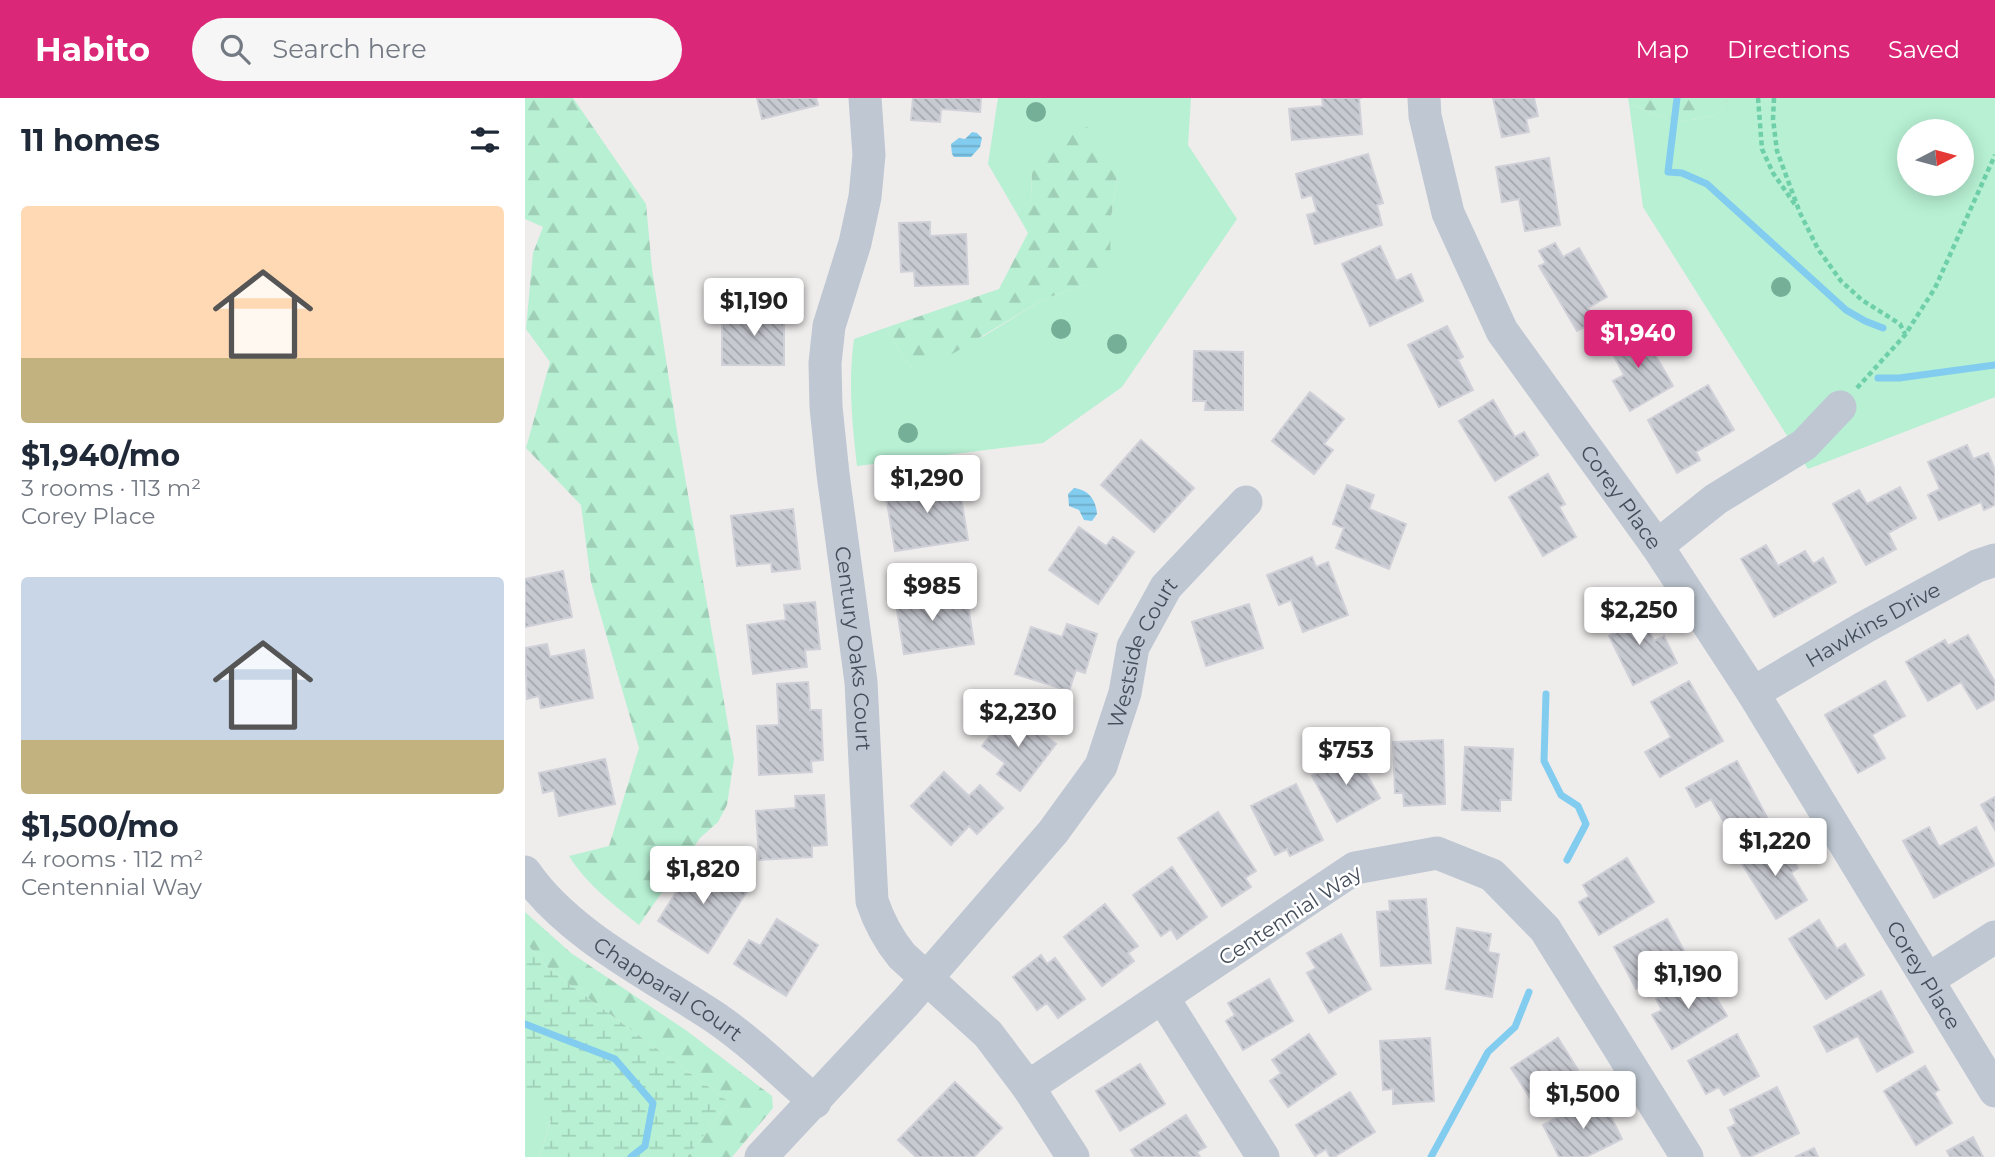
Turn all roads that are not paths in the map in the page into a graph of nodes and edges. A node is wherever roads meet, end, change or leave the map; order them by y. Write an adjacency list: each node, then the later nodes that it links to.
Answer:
1 (865, 98): 10 (street, Century Oaks Court)
2 (1424, 98): 5 (street, Corey Place)
3 (1840, 407): 5 (street)
4 (1246, 502): 10 (street, Westside Court)
5 (1657, 546): 7 (street, Corey Place)
6 (1995, 560): 7 (street, Hawkins Drive)
7 (1753, 693): 11 (street, Corey Place)
8 (525, 872): 15 (street, Chapparal Court)
9 (1995, 937): 11 (street)
10 (926, 978): 13 (street, Century Oaks Court); 15 (street, Westside Court)
11 (1929, 979): 14 (street, Corey Place)
12 (1163, 998): 13 (street, Centennial Way); 18 (street); 19 (street, Centennial Way)
13 (1028, 1087): 17 (street, Century Oaks Court)
14 (1995, 1091)
15 (815, 1101): 16 (street, Westside Court)
16 (761, 1157)
17 (1073, 1157)
18 (1263, 1157)
19 (1687, 1157)

